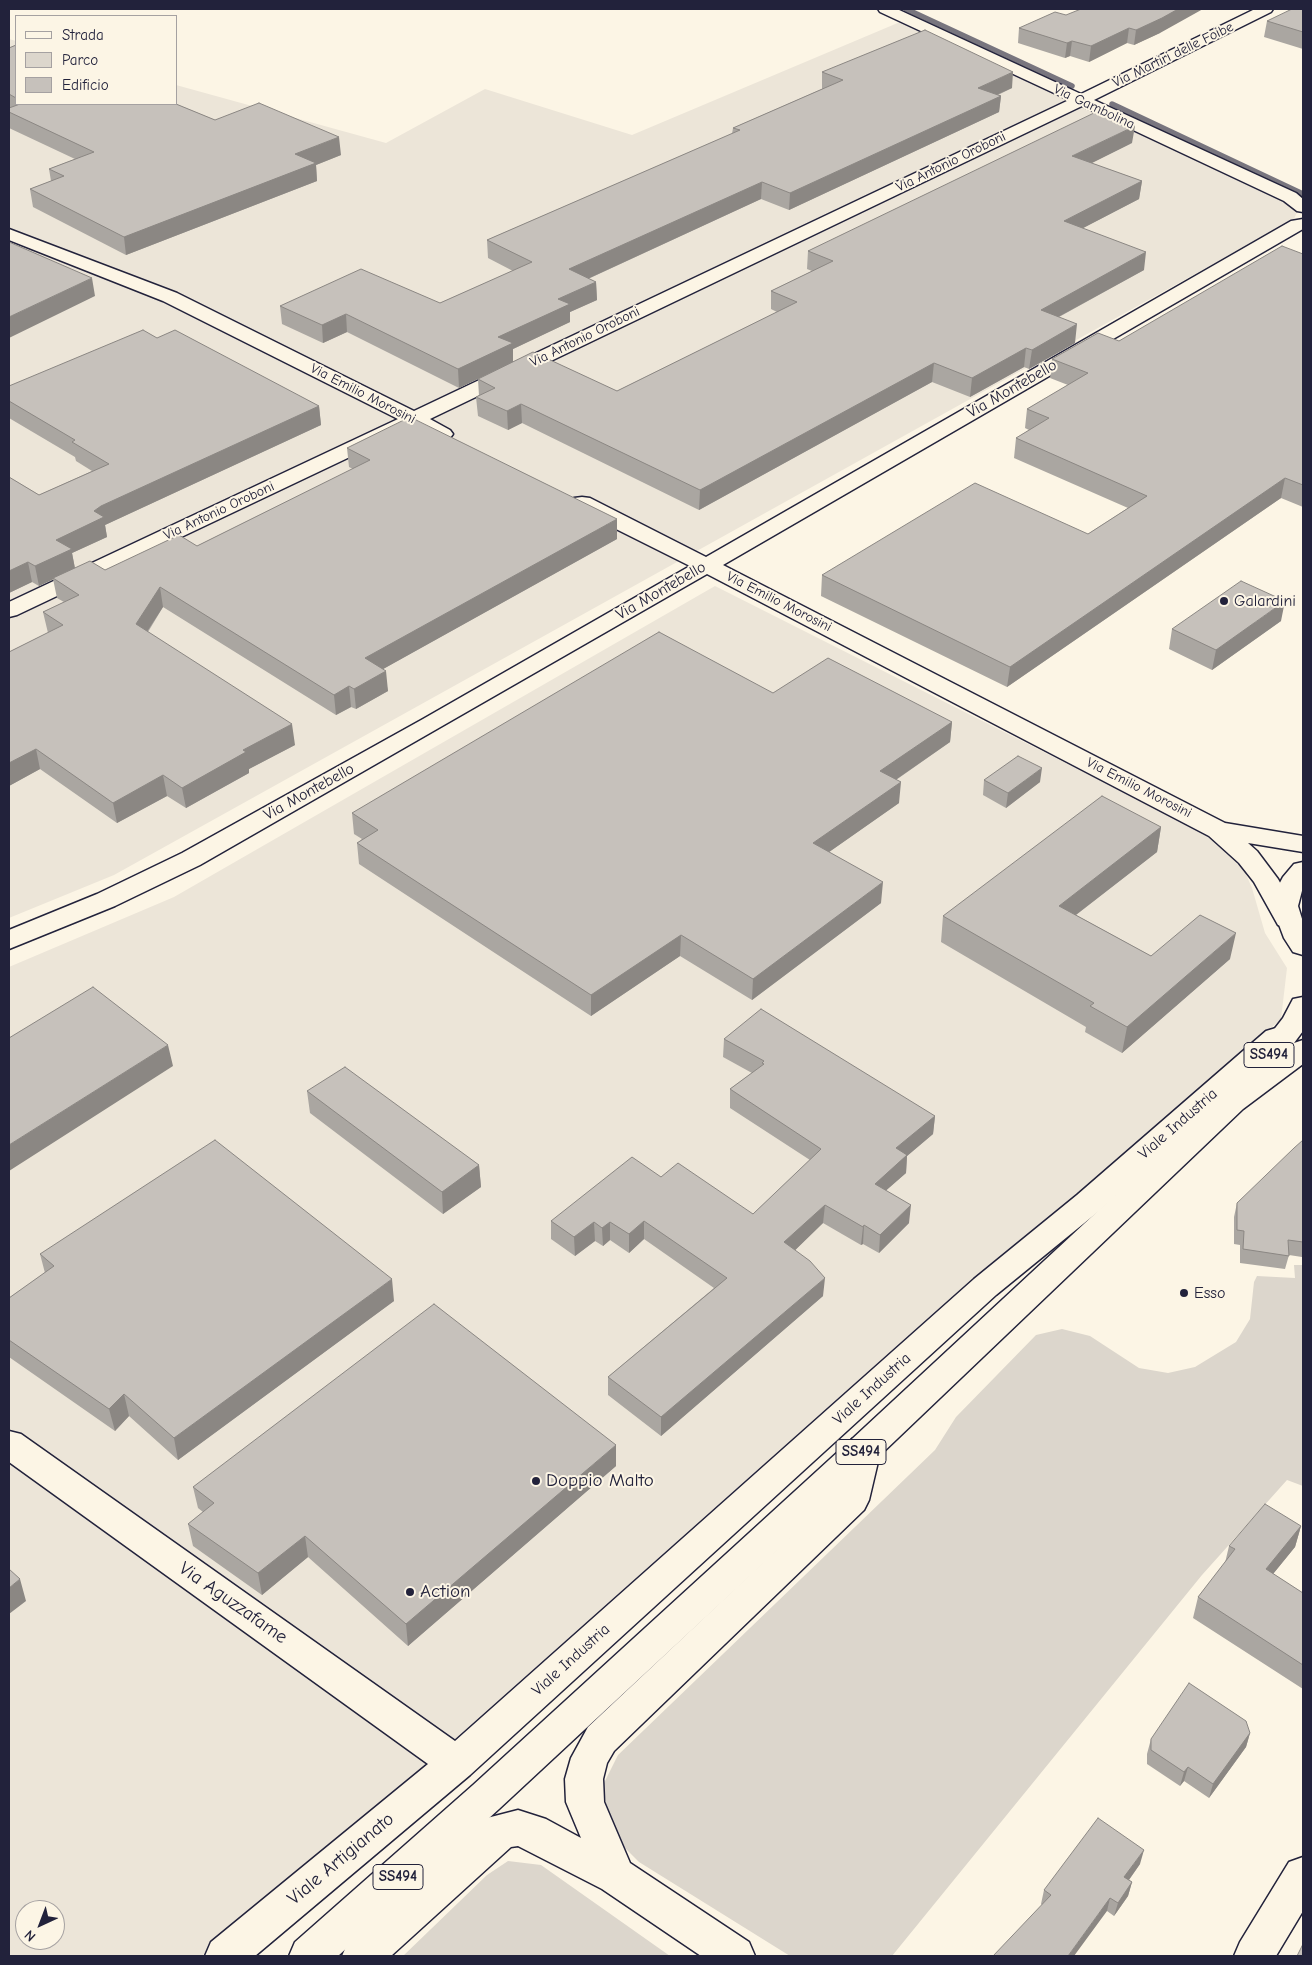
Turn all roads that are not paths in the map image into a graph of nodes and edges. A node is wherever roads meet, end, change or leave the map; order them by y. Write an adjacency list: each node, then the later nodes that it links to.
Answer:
1 (884, 9): 3 (street, Via Gambolina)
2 (1266, 9): 3 (street, Via Martiri delle Foibe)
3 (1080, 101): 4 (street, Via Gambolina); 6 (street, Via Antonio Oroboni)
4 (1300, 213): 9 (street, Via Montebello)
5 (9, 234): 6 (street, Via Emilio Morosini)
6 (414, 419): 7 (street, Via Emilio Morosini); 10 (street, Via Antonio Oroboni)
7 (458, 441)
8 (564, 494): 9 (street, Via Emilio Morosini)
9 (706, 564): 11 (street, Via Emilio Morosini); 15 (street, Via Montebello)
10 (9, 610)
11 (1218, 830): 12 (street, Via Emilio Morosini); 14 (street, Via Emilio Morosini)
12 (1303, 844)
13 (1303, 870): 14 (street)
14 (1287, 919): 16 (street)
15 (9, 940)
16 (1303, 946)
17 (1300, 1026): 19 (street, Viale Industria / SS494); 20 (street, Viale Industria)
18 (9, 1444): 20 (street, Via Aguzzafame)
19 (864, 1449): 22 (street); 24 (street, Viale Industria / SS494)
20 (457, 1763): 23 (street, Viale Artigianato)
21 (1303, 1875): 27 (street)
22 (616, 1876): 25 (street); 26 (street)
23 (225, 1956)
24 (309, 1956)
25 (362, 1956)
26 (735, 1956)
27 (1254, 1956)

